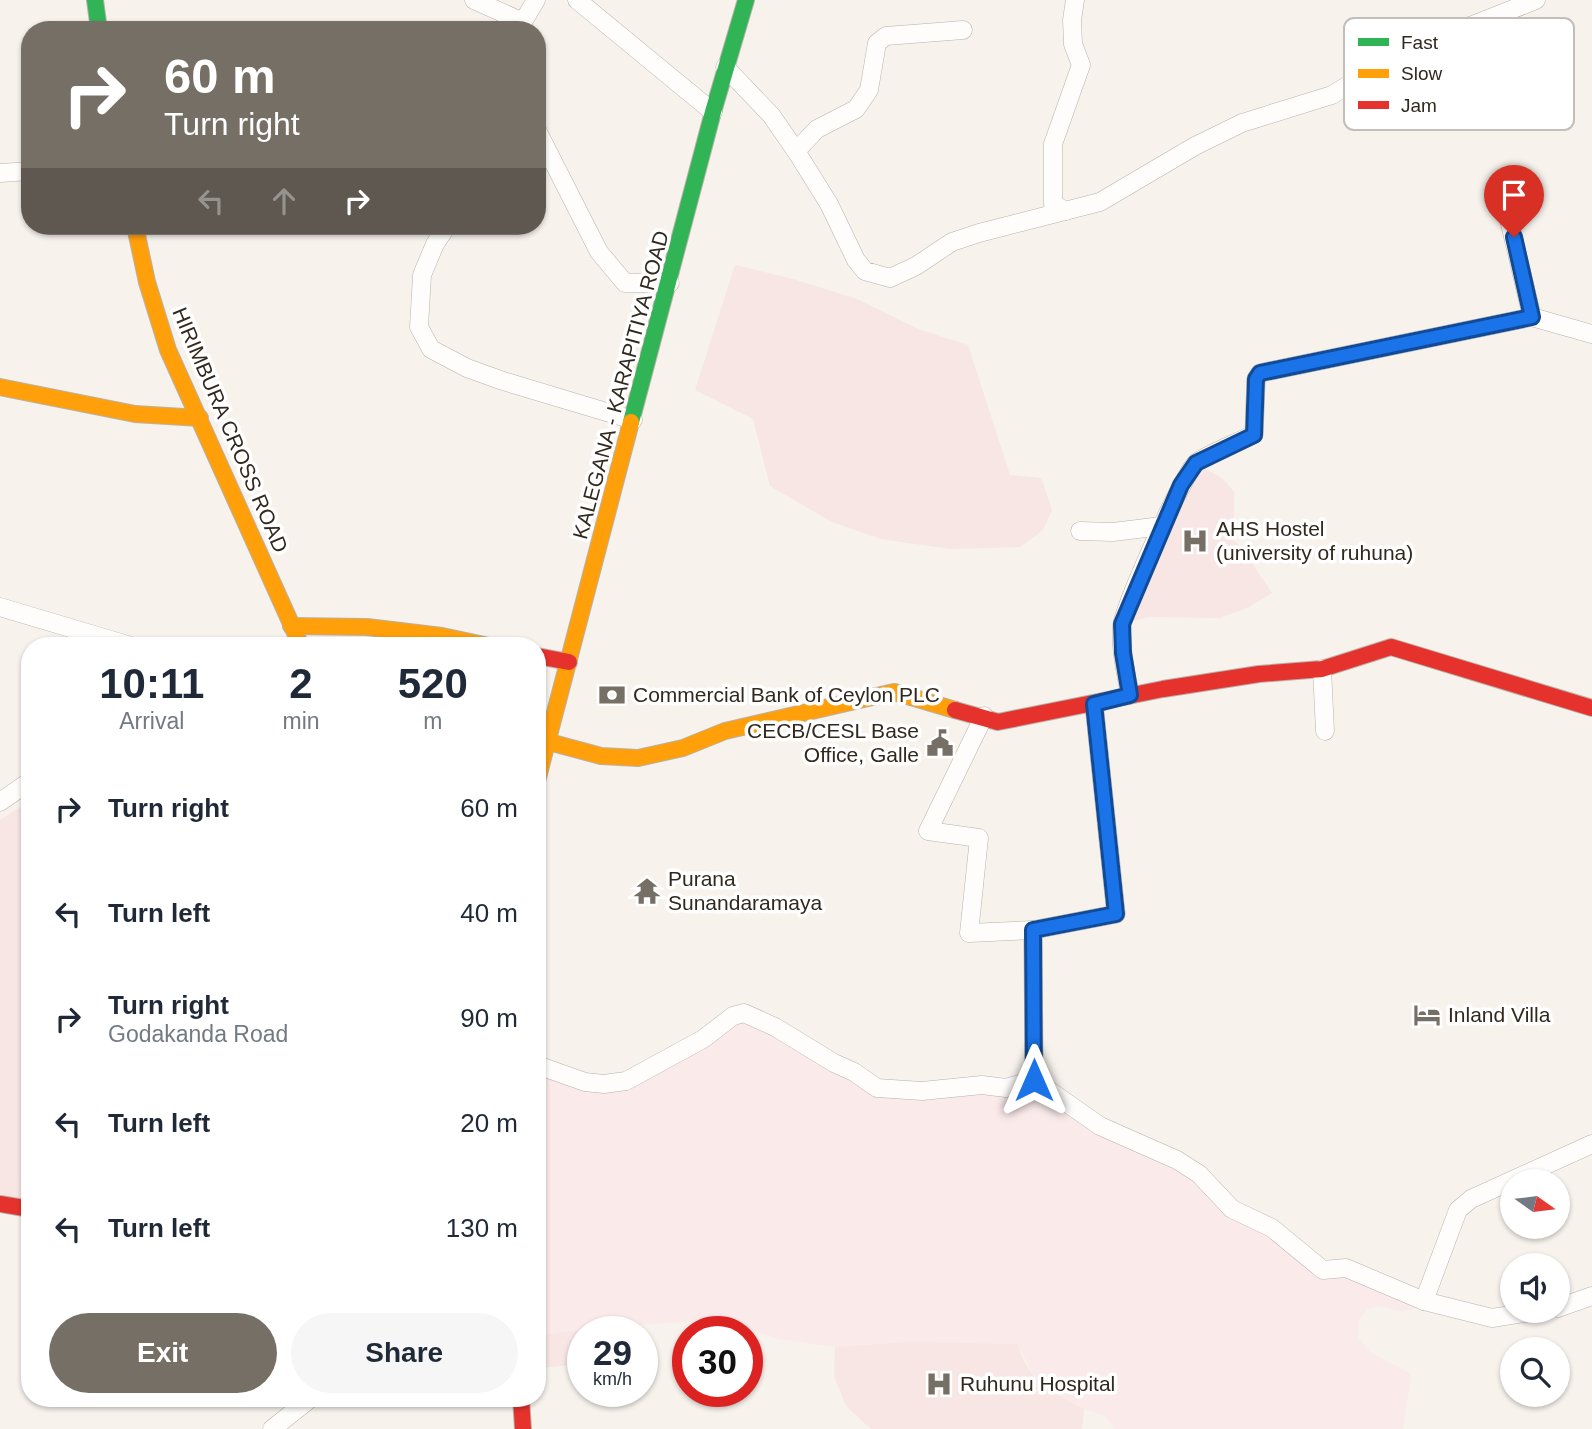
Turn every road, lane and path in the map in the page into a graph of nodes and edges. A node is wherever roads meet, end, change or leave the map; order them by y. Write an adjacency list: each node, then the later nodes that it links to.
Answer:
1 (95, 0): 9 (street)
2 (474, 0): 10 (street)
3 (536, 0): 11 (street)
4 (577, 0): 15 (street)
5 (746, 0): 13 (street, KALEGANA - KARAPITIYA ROAD)
6 (1076, 0): 20 (street)
7 (1536, 0): 8 (street)
8 (1490, 18)
9 (98, 21)
10 (513, 21)
11 (525, 21)
12 (963, 30): 17 (street)
13 (725, 67): 15 (street, KALEGANA - KARAPITIYA ROAD); 17 (street)
14 (1344, 88): 20 (street)
15 (713, 111): 24 (street, KALEGANA - KARAPITIYA ROAD)
16 (546, 148): 24 (street)
17 (796, 151): 20 (street)
18 (21, 172): 19 (street)
19 (0, 173)
20 (1066, 211)
21 (1507, 211): 25 (street)
22 (137, 235): 28 (street, HIRIMBURA CROSS ROAD)
23 (441, 235): 29 (street)
24 (670, 283): 29 (street, KALEGANA - KARAPITIYA ROAD)
25 (1532, 317): 26 (street); 30 (street)
26 (1590, 328)
27 (0, 387): 28 (street)
28 (200, 418): 33 (street, HIRIMBURA CROSS ROAD)
29 (633, 420): 38 (street, KALEGANA - KARAPITIYA ROAD)
30 (1162, 526): 31 (street); 40 (street)
31 (1080, 531)
32 (0, 607): 34 (street)
33 (291, 626): 35 (street, HIRIMBURA CROSS ROAD); 36 (street)
34 (101, 637)
35 (296, 637)
36 (447, 637)
37 (546, 658): 38 (street)
38 (569, 662): 45 (street, KALEGANA - KARAPITIYA ROAD)
39 (1322, 669): 40 (street); 42 (street); 44 (street)
40 (1130, 695): 41 (street)
41 (1094, 704): 43 (street); 49 (street)
42 (1592, 708)
43 (984, 716): 45 (street); 49 (street)
44 (1325, 731)
45 (548, 742): 46 (street, KALEGANA - KARAPITIYA ROAD)
46 (546, 749)
47 (21, 787): 48 (street)
48 (0, 802)
49 (1033, 930): 51 (street)
50 (546, 1068): 51 (street)
51 (1034, 1080): 56 (street)
52 (1592, 1144): 56 (street)
53 (0, 1203): 54 (street)
54 (21, 1207)
55 (1592, 1296): 57 (street)
56 (1424, 1301): 58 (street)
57 (1570, 1304)
58 (1500, 1317)
59 (300, 1407): 61 (street)
60 (522, 1407): 62 (street)
61 (272, 1429)
62 (523, 1429)

